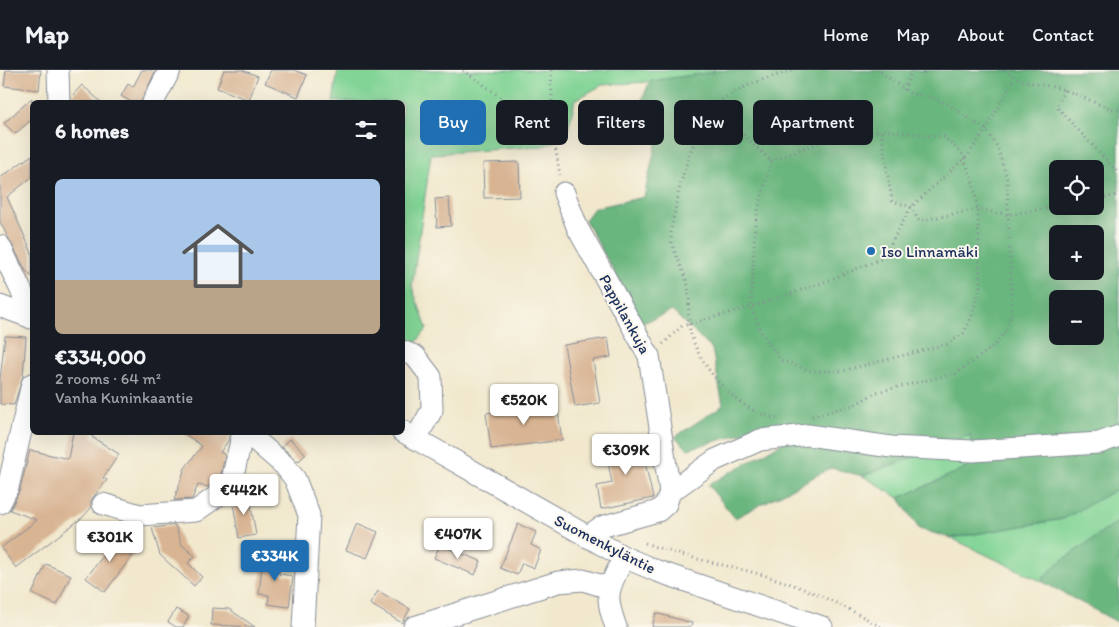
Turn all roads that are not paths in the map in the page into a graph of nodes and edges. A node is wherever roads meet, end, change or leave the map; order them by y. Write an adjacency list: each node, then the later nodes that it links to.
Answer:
1 (58, 70): 3 (street)
2 (170, 70): 4 (street)
3 (58, 100)
4 (157, 100)
5 (564, 193): 16 (street, Pappilankuja)
6 (0, 246): 8 (street)
7 (0, 306): 9 (street)
8 (30, 313)
9 (30, 317)
10 (405, 352): 14 (street)
11 (30, 393): 17 (street)
12 (243, 435): 18 (street)
13 (248, 435): 22 (street)
14 (409, 435): 19 (street, Suomenkyläntie)
15 (1119, 436): 16 (street)
16 (670, 492): 19 (street)
17 (0, 503)
18 (103, 504)
19 (587, 537): 20 (street, Suomenkyläntie)
20 (624, 557): 21 (street); 25 (street, Suomenkyläntie)
21 (609, 588): 23 (street); 24 (street)
22 (303, 627)
23 (414, 627)
24 (616, 627)
25 (822, 627)

